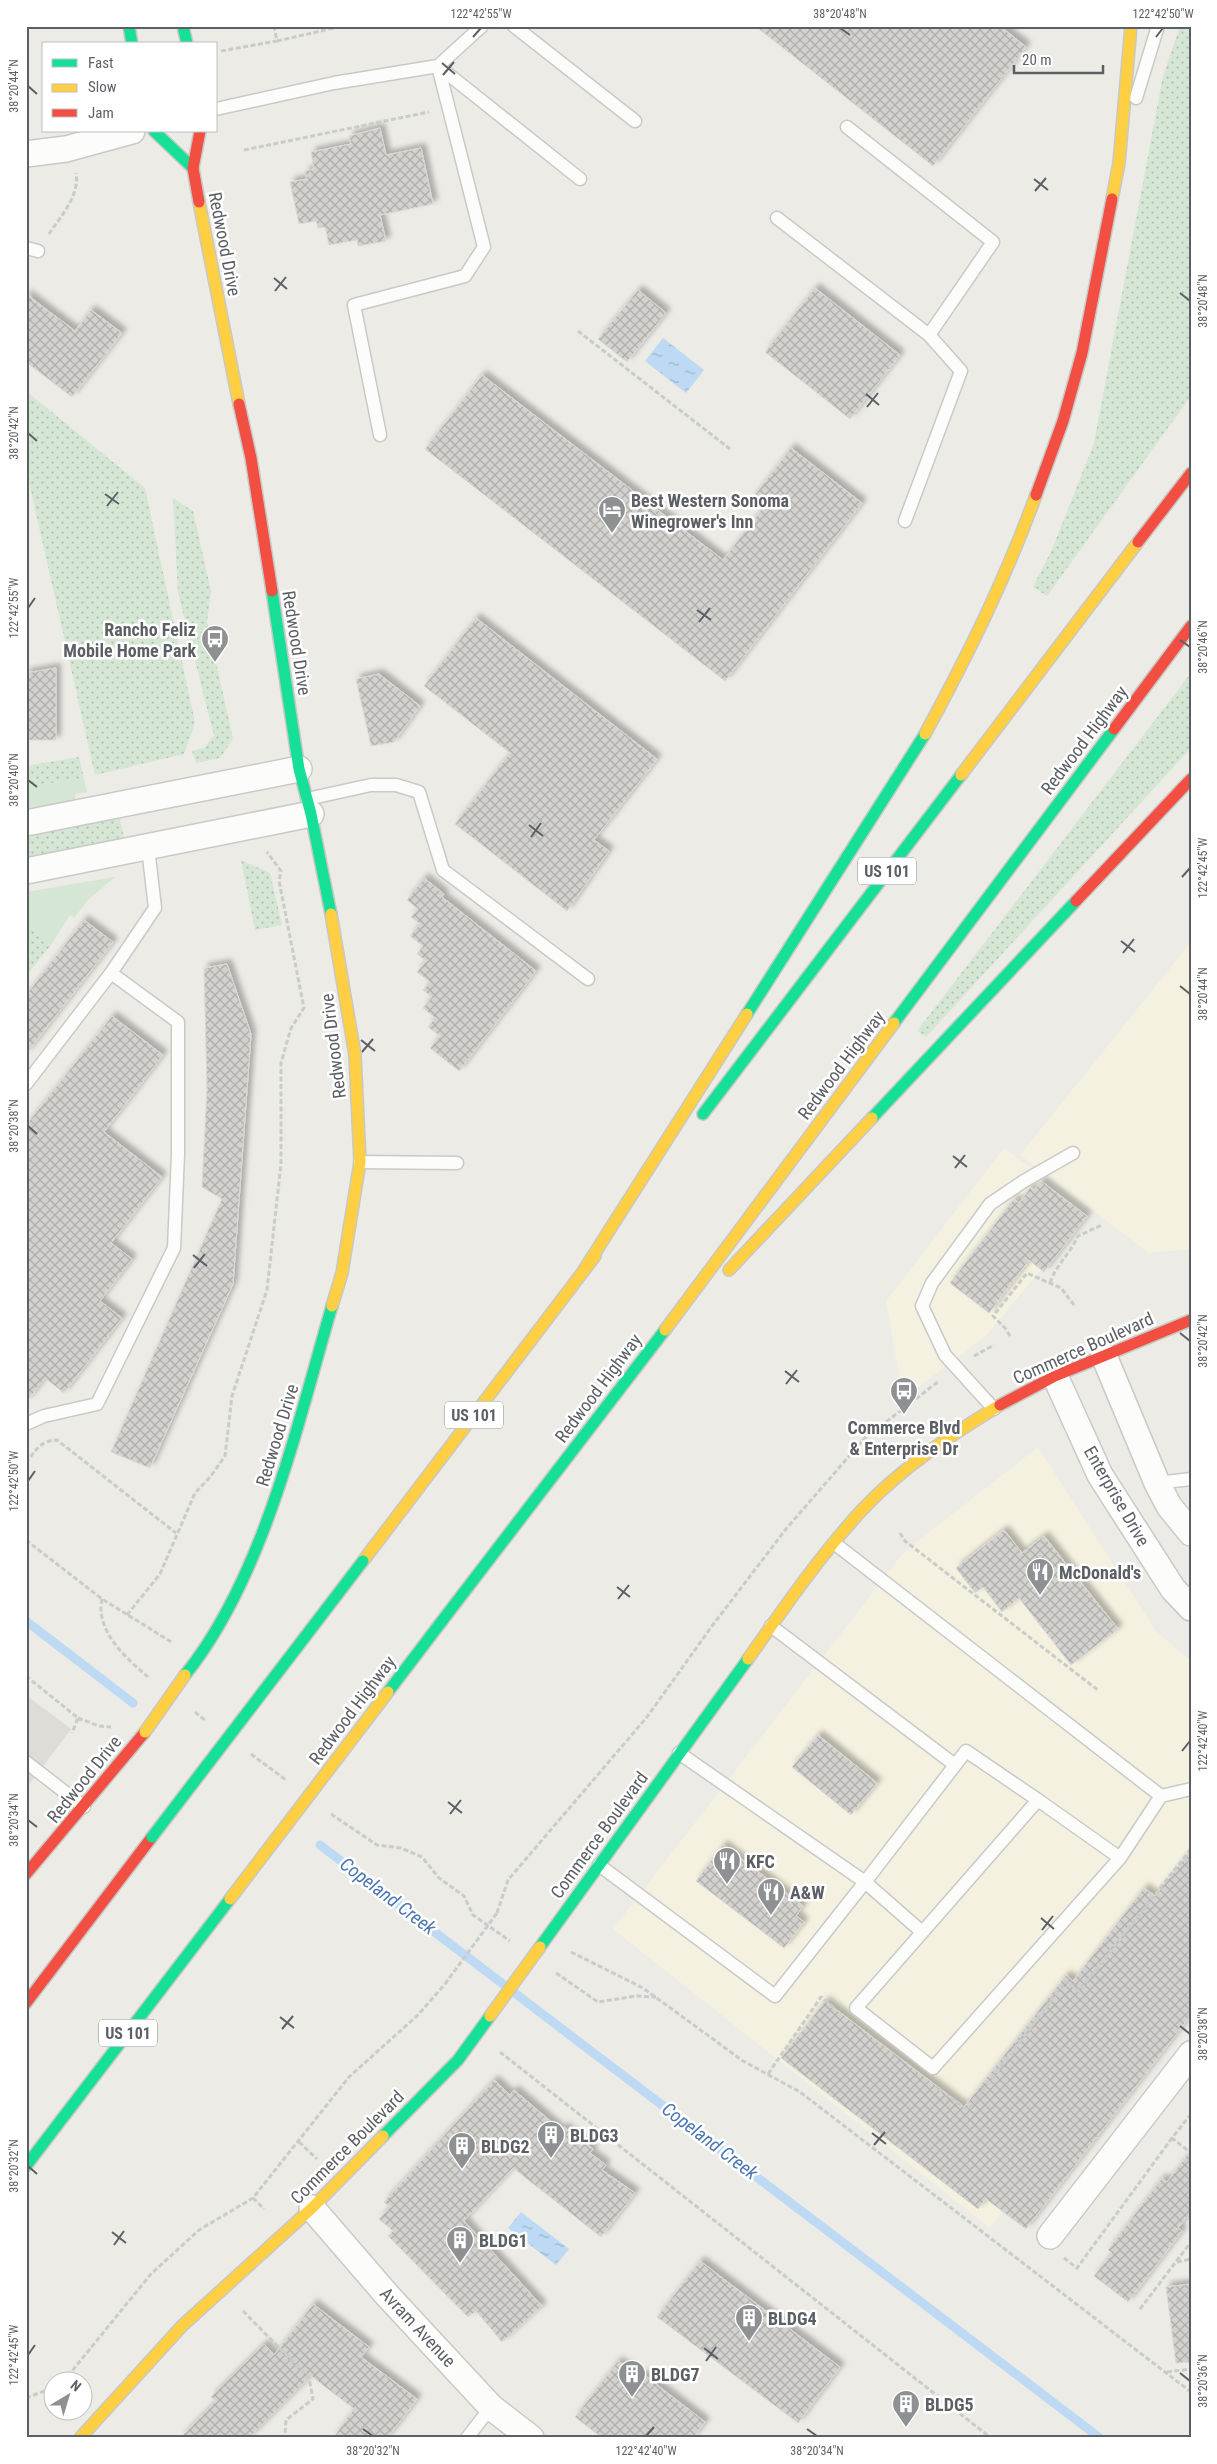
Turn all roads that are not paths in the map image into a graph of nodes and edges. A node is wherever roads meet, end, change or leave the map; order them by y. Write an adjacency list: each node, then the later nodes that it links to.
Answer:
1 (129, 26): 7 (main road)
2 (183, 26): 8 (main road)
3 (482, 26): 9 (lane)
4 (514, 26): 11 (lane)
5 (1131, 26): 17 (main road)
6 (1158, 26): 17 (lane)
7 (132, 42)
8 (187, 42)
9 (438, 66): 10 (lane); 19 (lane); 22 (lane)
10 (218, 109)
11 (635, 121)
12 (847, 127): 21 (lane)
13 (128, 132): 16 (street)
14 (155, 132): 18 (main road)
15 (200, 132): 18 (main road, Redwood Drive)
16 (26, 154)
17 (1118, 163): 40 (main road)
18 (193, 168): 26 (main road, Redwood Drive)
19 (580, 179)
20 (777, 218): 21 (lane)
21 (929, 335): 24 (lane)
22 (380, 435)
23 (1191, 473): 35 (main road, US 101)
24 (905, 521)
25 (1191, 626): 43 (main road, Redwood Highway / US 101)
26 (299, 769): 28 (main road, Redwood Drive); 29 (street)
27 (1191, 779): 43 (main road)
28 (309, 806): 30 (street); 33 (lane); 38 (main road, Redwood Drive)
29 (26, 823)
30 (148, 848): 31 (street); 32 (lane)
31 (26, 871)
32 (111, 973): 34 (lane); 46 (lane)
33 (588, 979)
34 (26, 1084)
35 (698, 1120)
36 (1073, 1153): 45 (lane)
37 (668, 1160): 40 (main road, US 101)
38 (360, 1162): 39 (lane); 59 (main road, Redwood Drive, bridge)
39 (457, 1163)
40 (584, 1270): 65 (main road, US 101, bridge)
41 (1191, 1320): 42 (main road, Commerce Boulevard)
42 (1104, 1356): 44 (main road, Commerce Boulevard); 48 (street)
43 (638, 1365): 67 (main road, Redwood Highway / US 101, bridge)
44 (1055, 1376): 45 (main road, Commerce Boulevard); 51 (street, Enterprise Drive)
45 (994, 1409): 50 (main road, Commerce Boulevard)
46 (26, 1424)
47 (1191, 1479): 48 (lane)
48 (1156, 1484): 49 (street)
49 (1191, 1533)
50 (834, 1543): 52 (main road, Commerce Boulevard); 57 (lane)
51 (1191, 1608)
52 (771, 1626): 53 (main road, Commerce Boulevard); 55 (lane)
53 (679, 1753): 61 (main road, Commerce Boulevard); 63 (lane)
54 (26, 1762): 59 (lane)
55 (955, 1765): 58 (lane); 63 (lane)
56 (1191, 1789): 57 (lane)
57 (1161, 1796): 60 (lane)
58 (1038, 1800): 60 (lane); 64 (lane)
59 (84, 1807): 62 (main road, Redwood Drive)
60 (1120, 1858): 64 (lane)
61 (599, 1865): 63 (lane); 68 (main road, Commerce Boulevard, bridge)
62 (26, 1874)
63 (865, 1882): 64 (lane)
64 (922, 1932)
65 (26, 2003)
66 (1191, 2054): 69 (street)
67 (26, 2166)
68 (312, 2208): 70 (street, Avram Avenue); 71 (main road, Commerce Boulevard)
69 (1050, 2236)
70 (491, 2407): 72 (lane); 73 (street, Avram Avenue)
71 (80, 2438)
72 (467, 2438)
73 (531, 2438)

